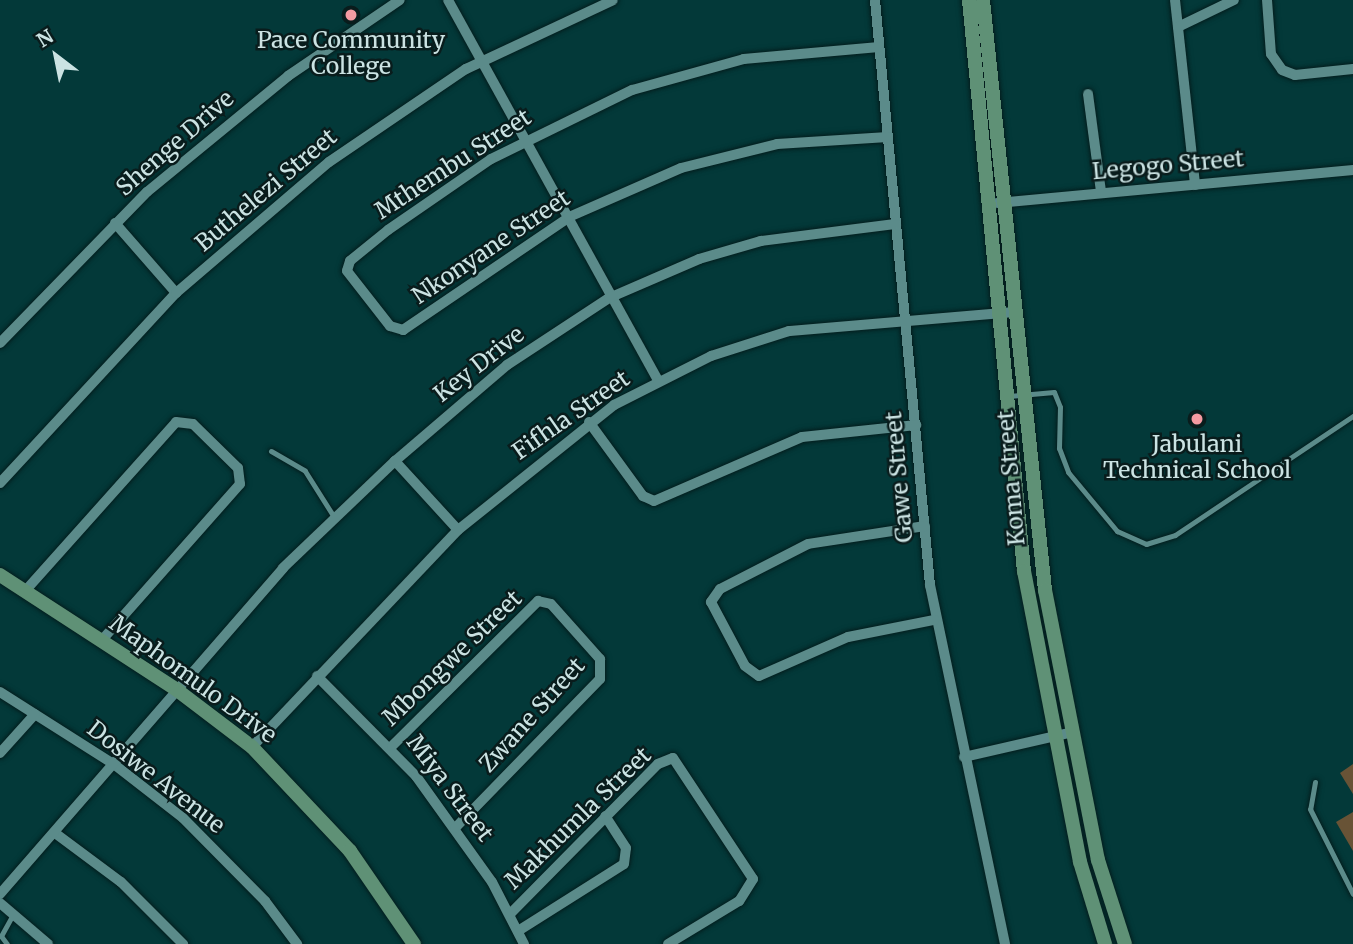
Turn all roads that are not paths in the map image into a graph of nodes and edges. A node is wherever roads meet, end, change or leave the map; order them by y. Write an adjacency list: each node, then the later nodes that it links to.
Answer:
1 (400, 0): 22 (street, Shenge Drive)
2 (448, 0): 12 (street)
3 (612, 0): 12 (street, Buthelezi Street)
4 (875, 0): 11 (street, Gawe Street)
5 (969, 0): 20 (main road, Koma Street)
6 (983, 0): 20 (main road, Koma Street)
7 (1175, 0): 10 (street)
8 (1234, 0): 10 (street)
9 (1267, 0): 13 (street)
10 (1178, 27): 18 (street)
11 (879, 47): 15 (street, Gawe Street); 16 (street, Mthembu Street)
12 (483, 60): 16 (street); 25 (street, Buthelezi Street)
13 (1353, 69)
14 (1088, 94): 19 (street)
15 (888, 137): 21 (street, Nkonyane Street); 23 (street, Gawe Street)
16 (524, 139): 21 (street); 24 (street, Mthembu Street)
17 (1353, 170): 18 (street, Legogo Street)
18 (1195, 185): 19 (street, Legogo Street)
19 (1101, 192): 20 (street, Legogo Street)
20 (995, 203): 27 (main road, Koma Street); 28 (main road, Koma Street)
21 (569, 217): 24 (street, Nkonyane Street); 26 (street)
22 (116, 223): 25 (street); 30 (street, Shenge Drive)
23 (896, 224): 26 (street, Key Drive); 29 (street, Gawe Street)
24 (347, 269)
25 (176, 293): 39 (street, Buthelezi Street)
26 (609, 298): 31 (street); 38 (street, Key Drive)
27 (999, 312): 28 (street, Fifhla Street); 29 (street, Fifhla Street); 33 (main road, Koma Street)
28 (1015, 312): 32 (main road, Koma Street)
29 (906, 319): 31 (street, Fifhla Street); 36 (street, Gawe Street)
30 (0, 344)
31 (658, 381): 35 (street, Fifhla Street)
32 (1025, 391): 33 (lane); 34 (lane); 52 (main road, Koma Street)
33 (1007, 397): 53 (main road, Koma Street)
34 (1353, 416)
35 (589, 422): 36 (street); 42 (street, Fifhla Street)
36 (916, 425): 41 (street, Gawe Street)
37 (271, 451): 40 (lane)
38 (395, 461): 40 (street, Key Drive); 42 (street)
39 (0, 483)
40 (334, 517): 49 (street, Key Drive)
41 (925, 526): 46 (street, Gawe Street); 46 (street)
42 (458, 530): 48 (street, Fifhla Street)
43 (0, 575): 44 (main road, Maphomulo Drive)
44 (26, 590): 47 (main road, Maphomulo Drive); 47 (street)
45 (541, 600): 54 (street, Mbongwe Street); 61 (street, Zwane Street)
46 (934, 620): 57 (street, Gawe Street)
47 (102, 640): 49 (main road, Maphomulo Drive)
48 (317, 676): 54 (street, Miya Street); 55 (street, Fifhla Street)
49 (177, 690): 55 (main road, Maphomulo Drive); 58 (street, Key Drive)
50 (0, 692): 51 (street, Dosiwe Avenue)
51 (35, 714): 56 (street); 58 (street, Dosiwe Avenue)
52 (1073, 732): 53 (street); 78 (main road, Koma Street)
53 (1056, 737): 57 (street); 77 (main road, Koma Street)
54 (392, 746): 61 (street, Miya Street)
55 (251, 747): 73 (main road, Maphomulo Drive)
56 (0, 753)
57 (964, 757): 76 (street, Gawe Street)
58 (115, 765): 62 (street, Key Drive); 72 (street, Dosiwe Avenue)
59 (1315, 782): 64 (lane)
60 (606, 816): 67 (street, Makhumla Street); 68 (street); 75 (street, Makhumla Street)
61 (455, 828): 67 (street, Miya Street)
62 (55, 833): 63 (street, Key Drive); 71 (street)
63 (0, 894)
64 (1353, 894)
65 (0, 902): 66 (street)
66 (13, 914): 69 (lane); 70 (street)
67 (510, 914): 68 (street, Miya Street)
68 (518, 931): 74 (street, Miya Street)
69 (7, 944)
70 (48, 944)
71 (183, 944)
72 (298, 944)
73 (414, 944)
74 (524, 944)
75 (668, 944)
76 (1005, 944)
77 (1105, 944)
78 (1125, 944)

